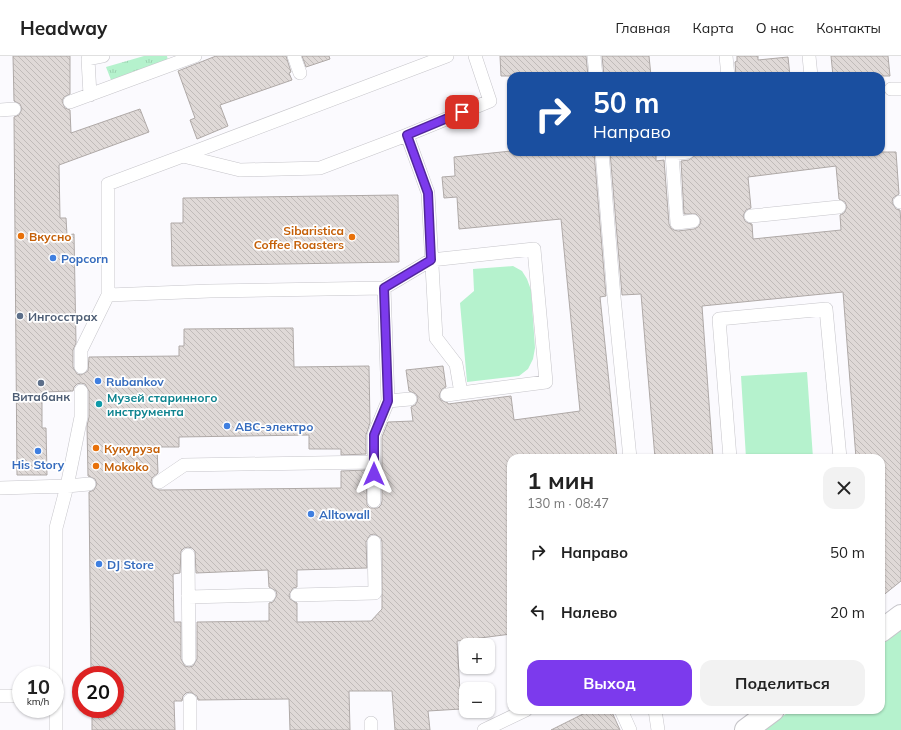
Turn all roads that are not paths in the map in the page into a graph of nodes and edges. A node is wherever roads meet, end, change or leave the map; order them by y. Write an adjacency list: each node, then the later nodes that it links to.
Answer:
1 (103, 56): 14 (lane)
2 (195, 56): 9 (lane)
3 (294, 56): 13 (lane)
4 (448, 56): 19 (lane)
5 (475, 56): 18 (lane)
6 (594, 56): 10 (lane)
7 (726, 56): 11 (lane)
8 (809, 56): 12 (lane)
9 (179, 59): 14 (lane)
10 (596, 72)
11 (728, 72)
12 (810, 72)
13 (300, 73)
14 (90, 95): 15 (lane)
15 (70, 102)
16 (14, 109): 17 (lane)
17 (0, 110)
18 (407, 135): 19 (lane); 25 (lane)
19 (182, 156): 27 (lane)
20 (602, 156): 34 (lane)
21 (672, 156): 24 (lane)
22 (839, 207): 23 (lane)
23 (751, 216)
24 (693, 222)
25 (431, 260): 26 (lane); 30 (lane); 30 (lane)
26 (384, 288): 27 (lane); 33 (lane)
27 (108, 295): 28 (lane)
28 (81, 367)
29 (81, 391): 40 (lane)
30 (461, 393): 31 (lane)
31 (447, 395)
32 (410, 399): 33 (lane)
33 (388, 401): 37 (lane)
34 (630, 454)
35 (730, 454): 36 (lane)
36 (840, 454)
37 (374, 462): 38 (lane); 42 (lane)
38 (159, 482)
39 (89, 484): 40 (lane)
40 (67, 486): 41 (lane); 51 (lane)
41 (0, 488)
42 (374, 502)
43 (374, 542): 46 (lane)
44 (188, 555): 47 (lane)
45 (269, 595): 47 (lane)
46 (297, 595)
47 (188, 597): 50 (lane)
48 (901, 616): 49 (street)
49 (885, 628)
50 (189, 659)
51 (55, 666)
52 (0, 696): 53 (lane)
53 (12, 696)
54 (190, 700): 61 (lane)
55 (518, 714): 62 (lane)
56 (623, 714): 63 (lane)
57 (656, 714): 64 (lane)
58 (768, 714): 65 (street)
59 (56, 718): 60 (lane)
60 (56, 730)
61 (190, 730)
62 (484, 730)
63 (630, 730)
64 (658, 730)
65 (746, 730)

